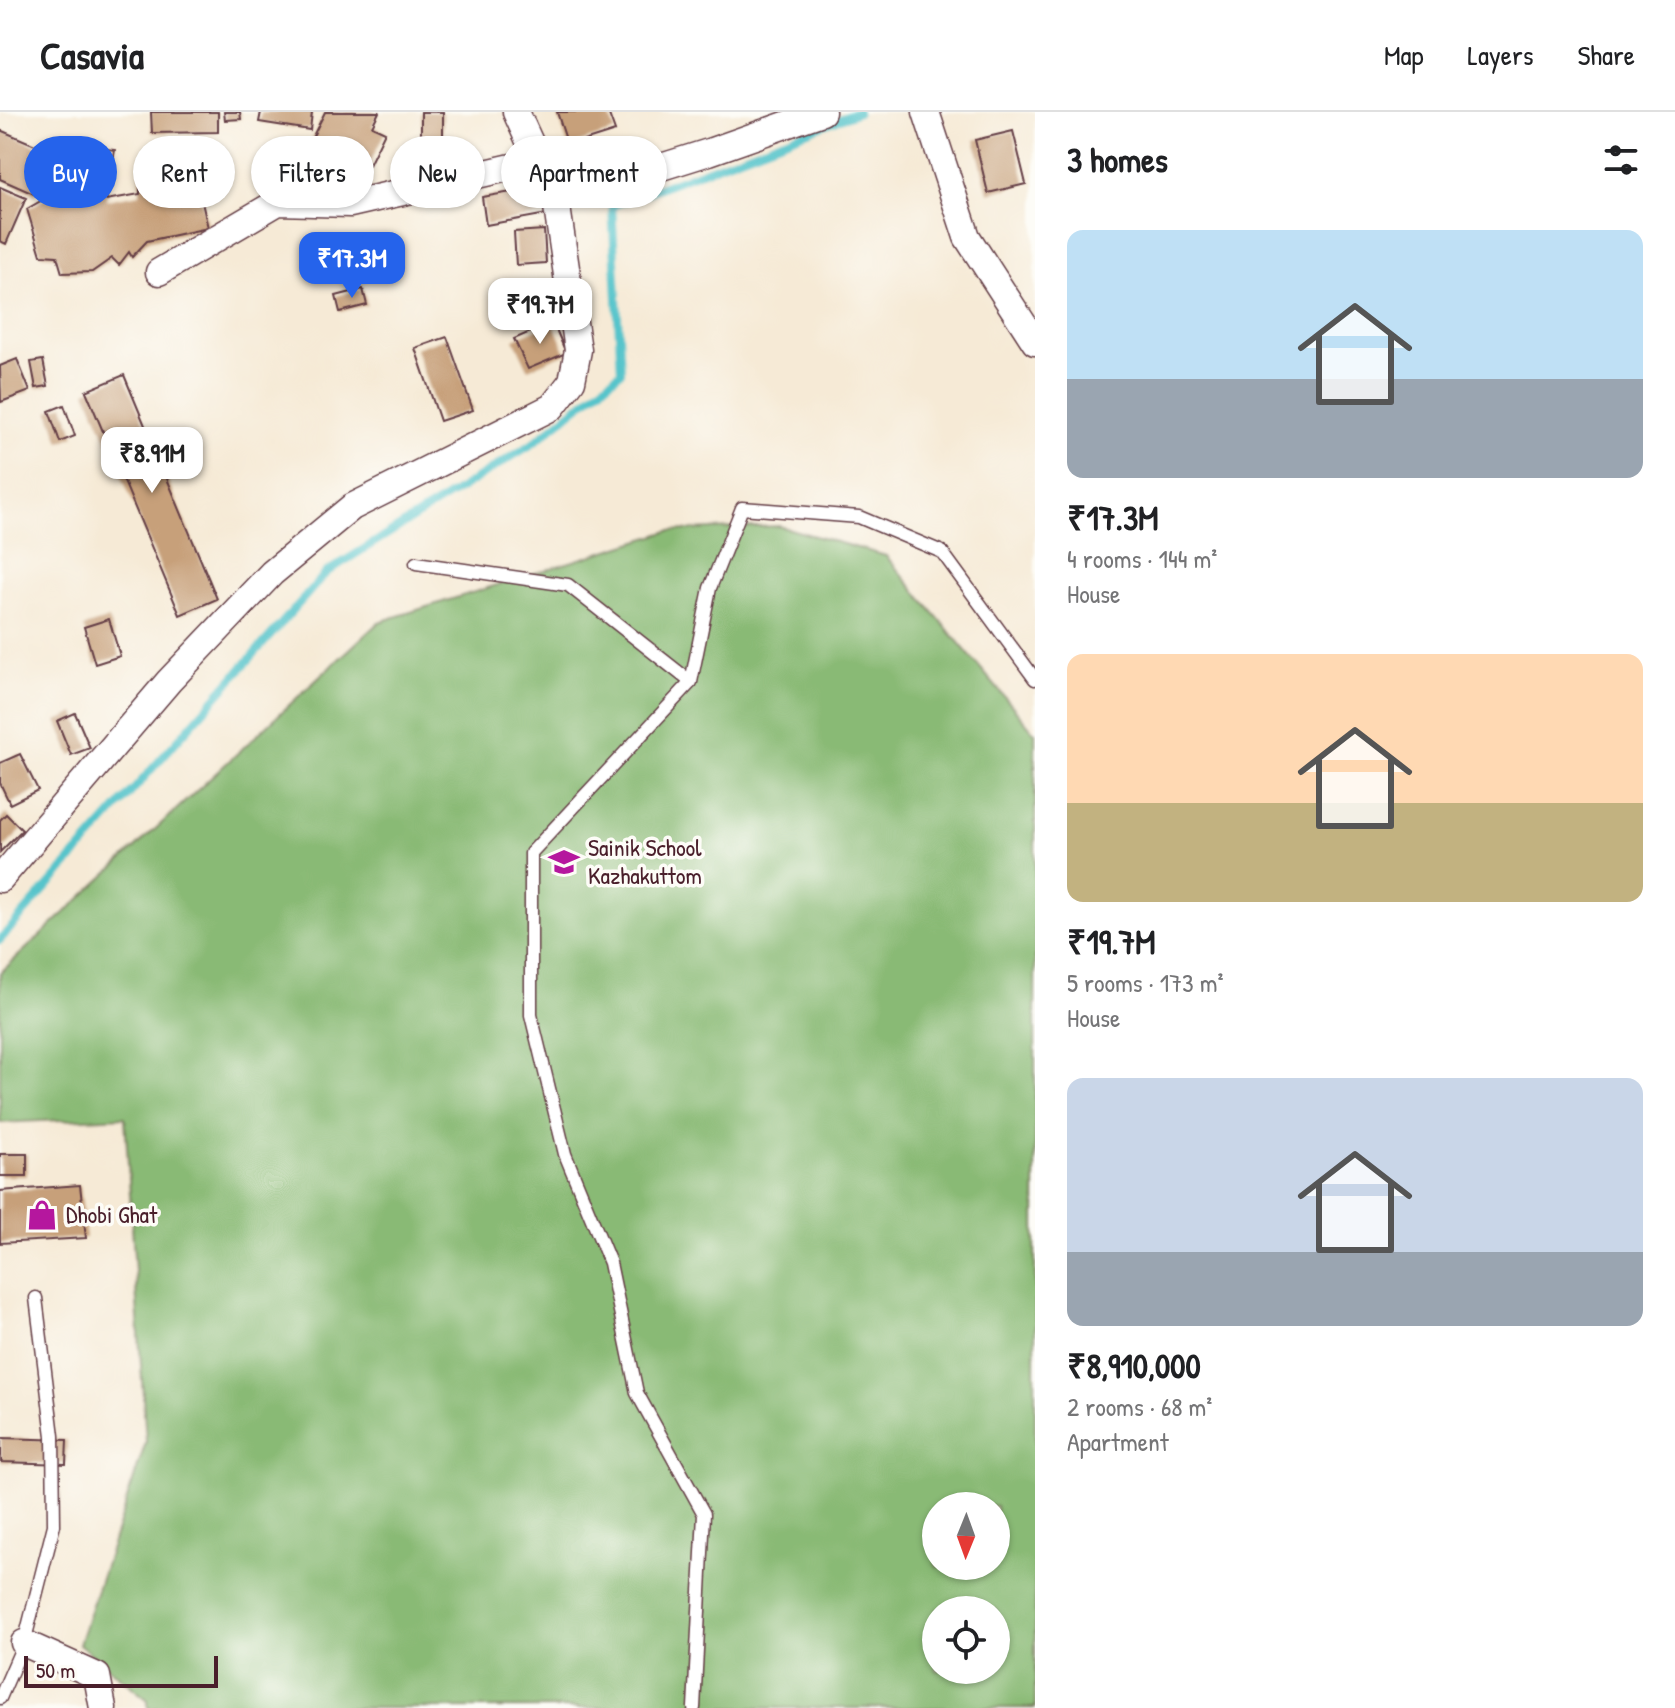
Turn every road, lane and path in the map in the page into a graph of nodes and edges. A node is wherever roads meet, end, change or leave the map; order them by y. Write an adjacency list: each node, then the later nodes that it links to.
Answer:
1 (516, 112): 4 (street)
2 (822, 112): 5 (street)
3 (926, 112): 9 (street)
4 (527, 136)
5 (667, 165)
6 (501, 169): 8 (street)
7 (557, 208): 13 (street)
8 (159, 272)
9 (1035, 342)
10 (416, 563): 12 (lane)
11 (1035, 679): 12 (lane)
12 (691, 682): 18 (lane)
13 (0, 879)
14 (36, 1298): 15 (lane)
15 (24, 1643): 16 (lane); 17 (street)
16 (0, 1698)
17 (103, 1708)
18 (694, 1708)

